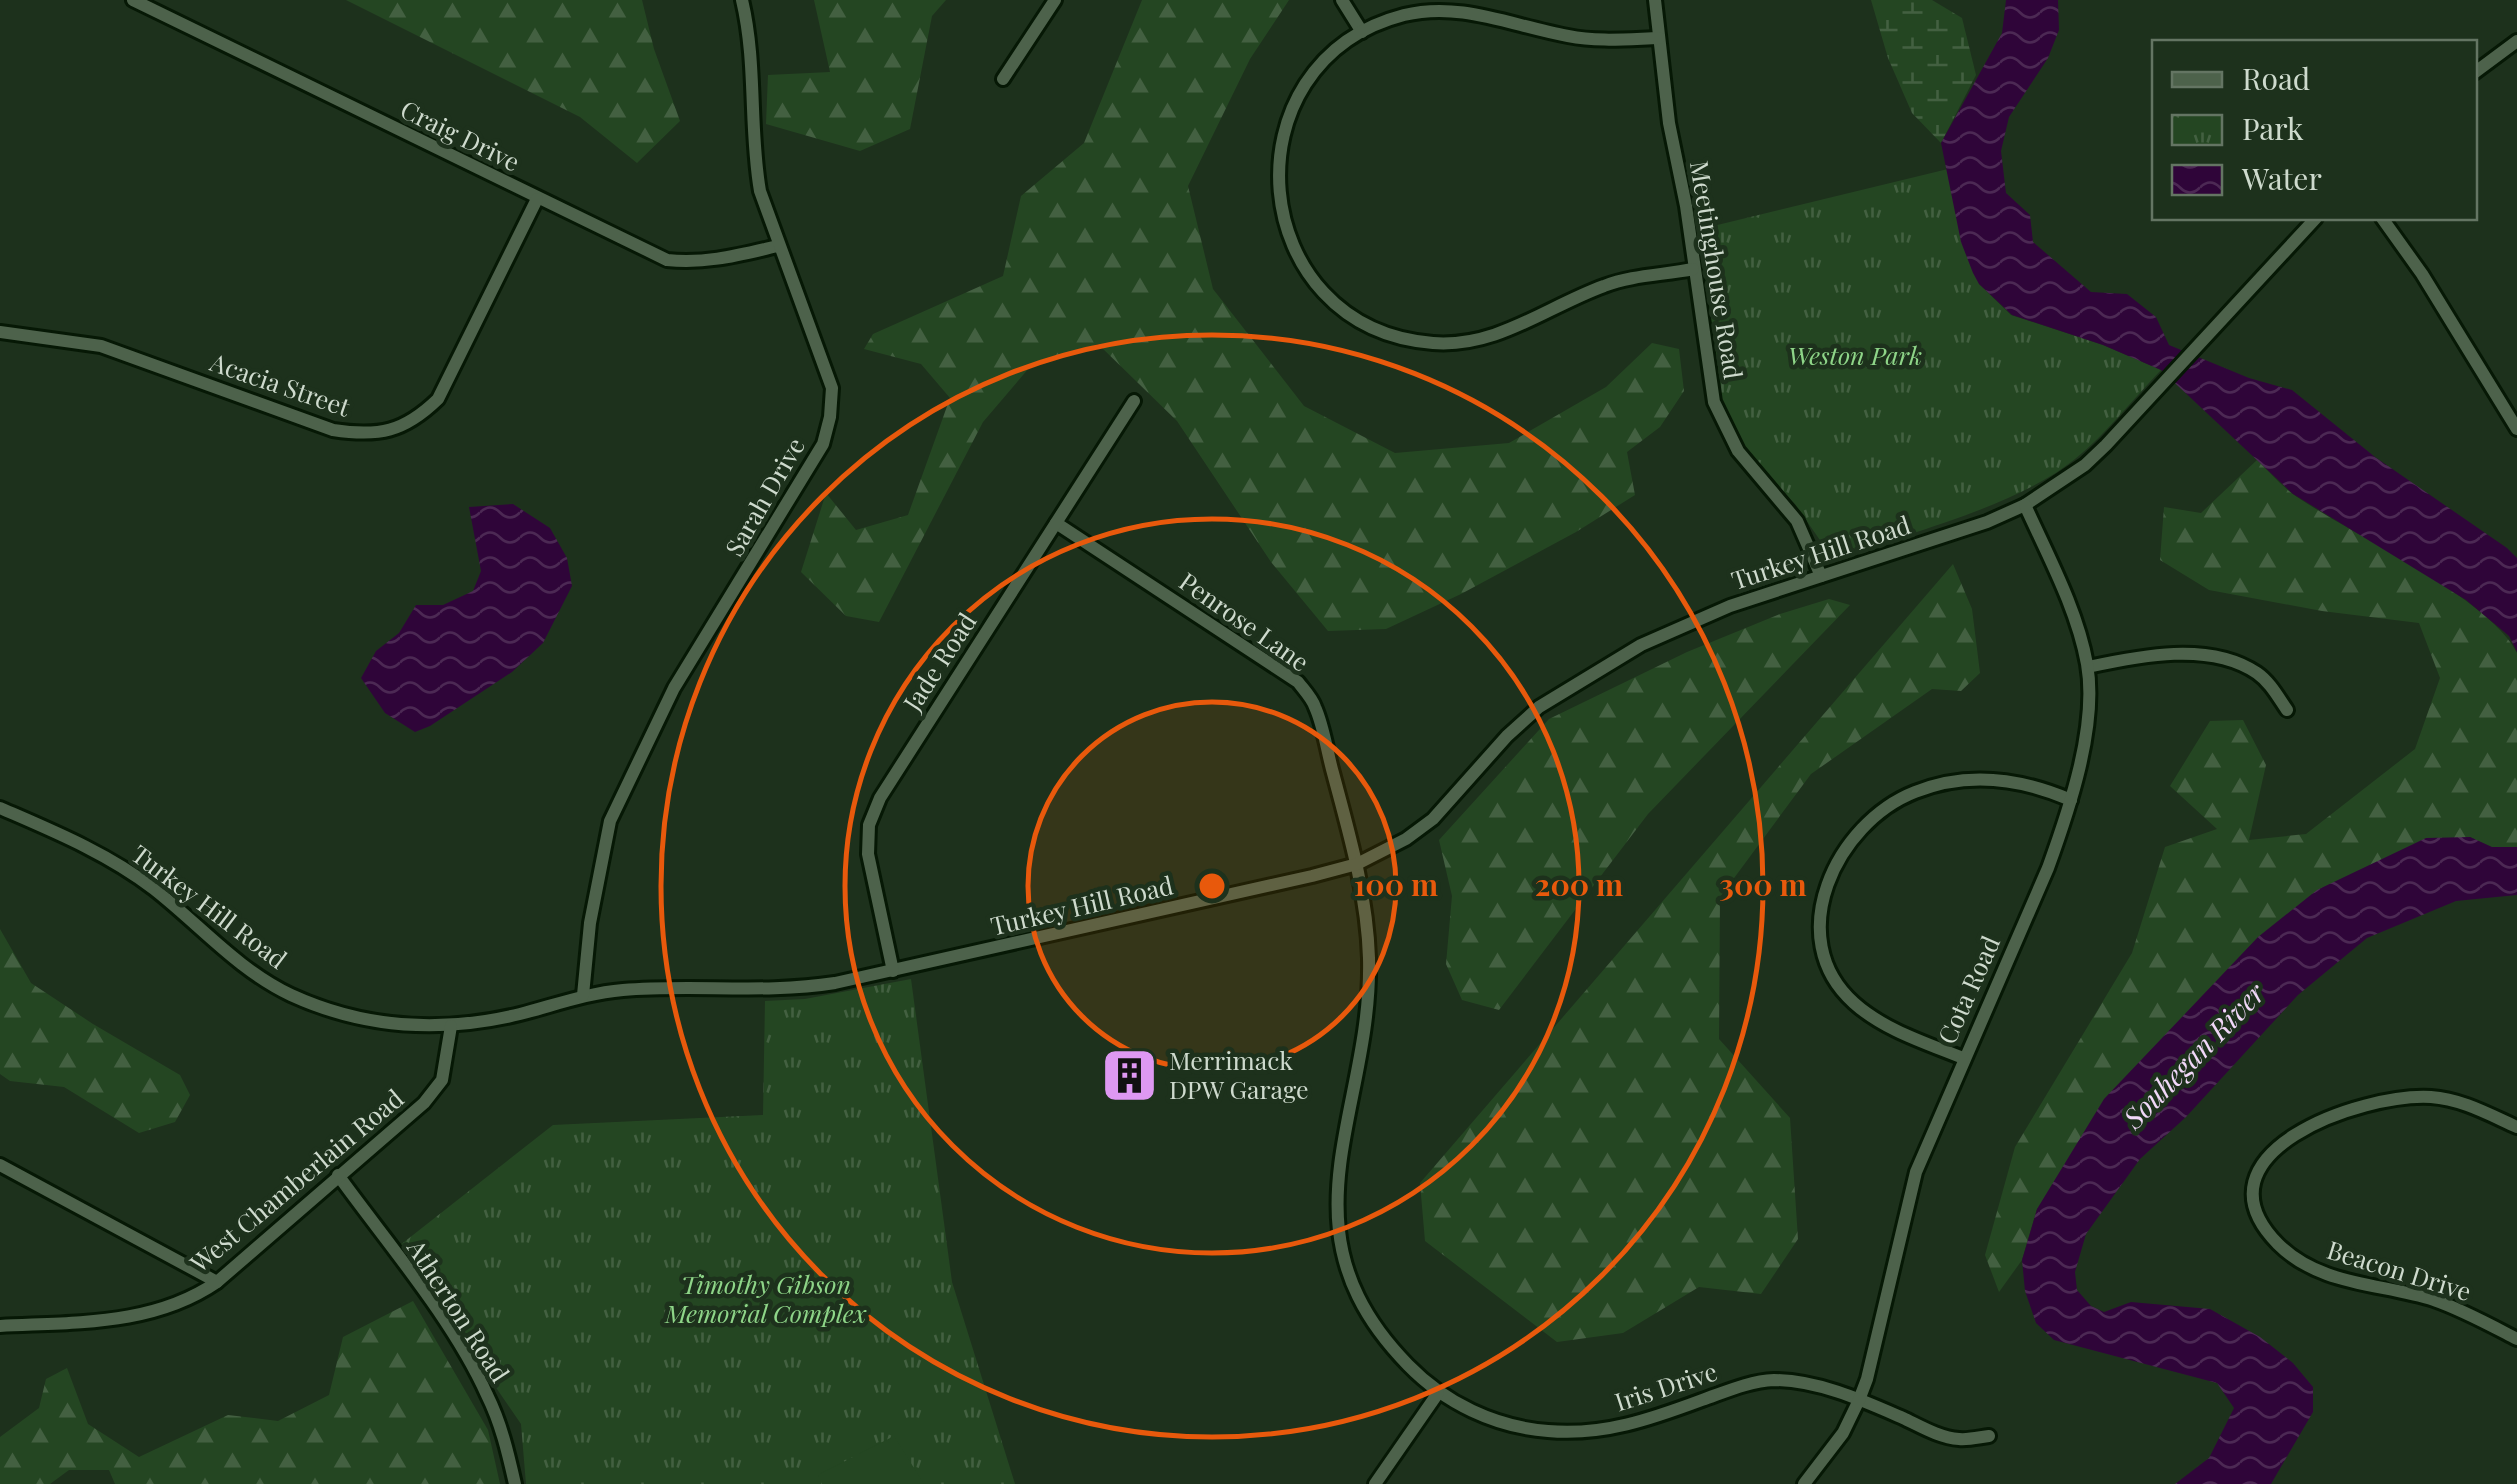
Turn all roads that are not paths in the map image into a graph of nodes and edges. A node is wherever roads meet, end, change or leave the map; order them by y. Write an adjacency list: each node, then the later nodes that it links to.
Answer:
1 (133, 0): 11 (street, Craig Drive)
2 (742, 0): 14 (street, Sarah Drive)
3 (1054, 0): 10 (street)
4 (1342, 0): 6 (street)
5 (1655, 0): 7 (street, Meetinghouse Road)
6 (1362, 32): 7 (street); 15 (street)
7 (1659, 38): 15 (street, Meetinghouse Road)
8 (2517, 41): 9 (street)
9 (2477, 71)
10 (1003, 79)
11 (538, 199): 14 (street, Craig Drive); 16 (street, Acacia Street)
12 (2314, 220): 19 (street, Turkey Hill Road)
13 (2383, 220): 18 (street)
14 (778, 246): 28 (street, Sarah Drive)
15 (1693, 269): 21 (street, Meetinghouse Road)
16 (0, 332)
17 (1134, 401): 20 (street, Jade Road)
18 (2517, 429)
19 (2025, 505): 21 (street, Turkey Hill Road); 22 (street, Cota Road)
20 (1056, 523): 26 (street, Penrose Lane); 27 (street, Jade Road)
21 (1821, 576): 26 (street, Turkey Hill Road)
22 (2088, 666): 23 (street); 24 (street, Cota Road)
23 (2287, 710)
24 (2071, 800): 30 (street, Cota Road); 30 (street)
25 (0, 808): 29 (street, Turkey Hill Road)
26 (1357, 864): 27 (street, Turkey Hill Road); 37 (street, Iris Drive)
27 (893, 971): 28 (street, Turkey Hill Road)
28 (583, 995): 29 (street, Turkey Hill Road)
29 (451, 1026): 33 (street, West Chamberlain Road)
30 (1963, 1058): 38 (street, Cota Road)
31 (2517, 1128): 36 (street, Beacon Drive)
32 (0, 1165): 34 (street)
33 (338, 1175): 34 (street, West Chamberlain Road); 40 (street, Atherton Road)
34 (217, 1282): 35 (street, West Chamberlain Road)
35 (0, 1326)
36 (2517, 1339)
37 (1438, 1393): 38 (street, Iris Drive); 41 (street)
38 (1859, 1400): 39 (street, Iris Drive); 42 (street, Cota Road)
39 (1990, 1436)
40 (515, 1484)
41 (1375, 1484)
42 (1804, 1484)

